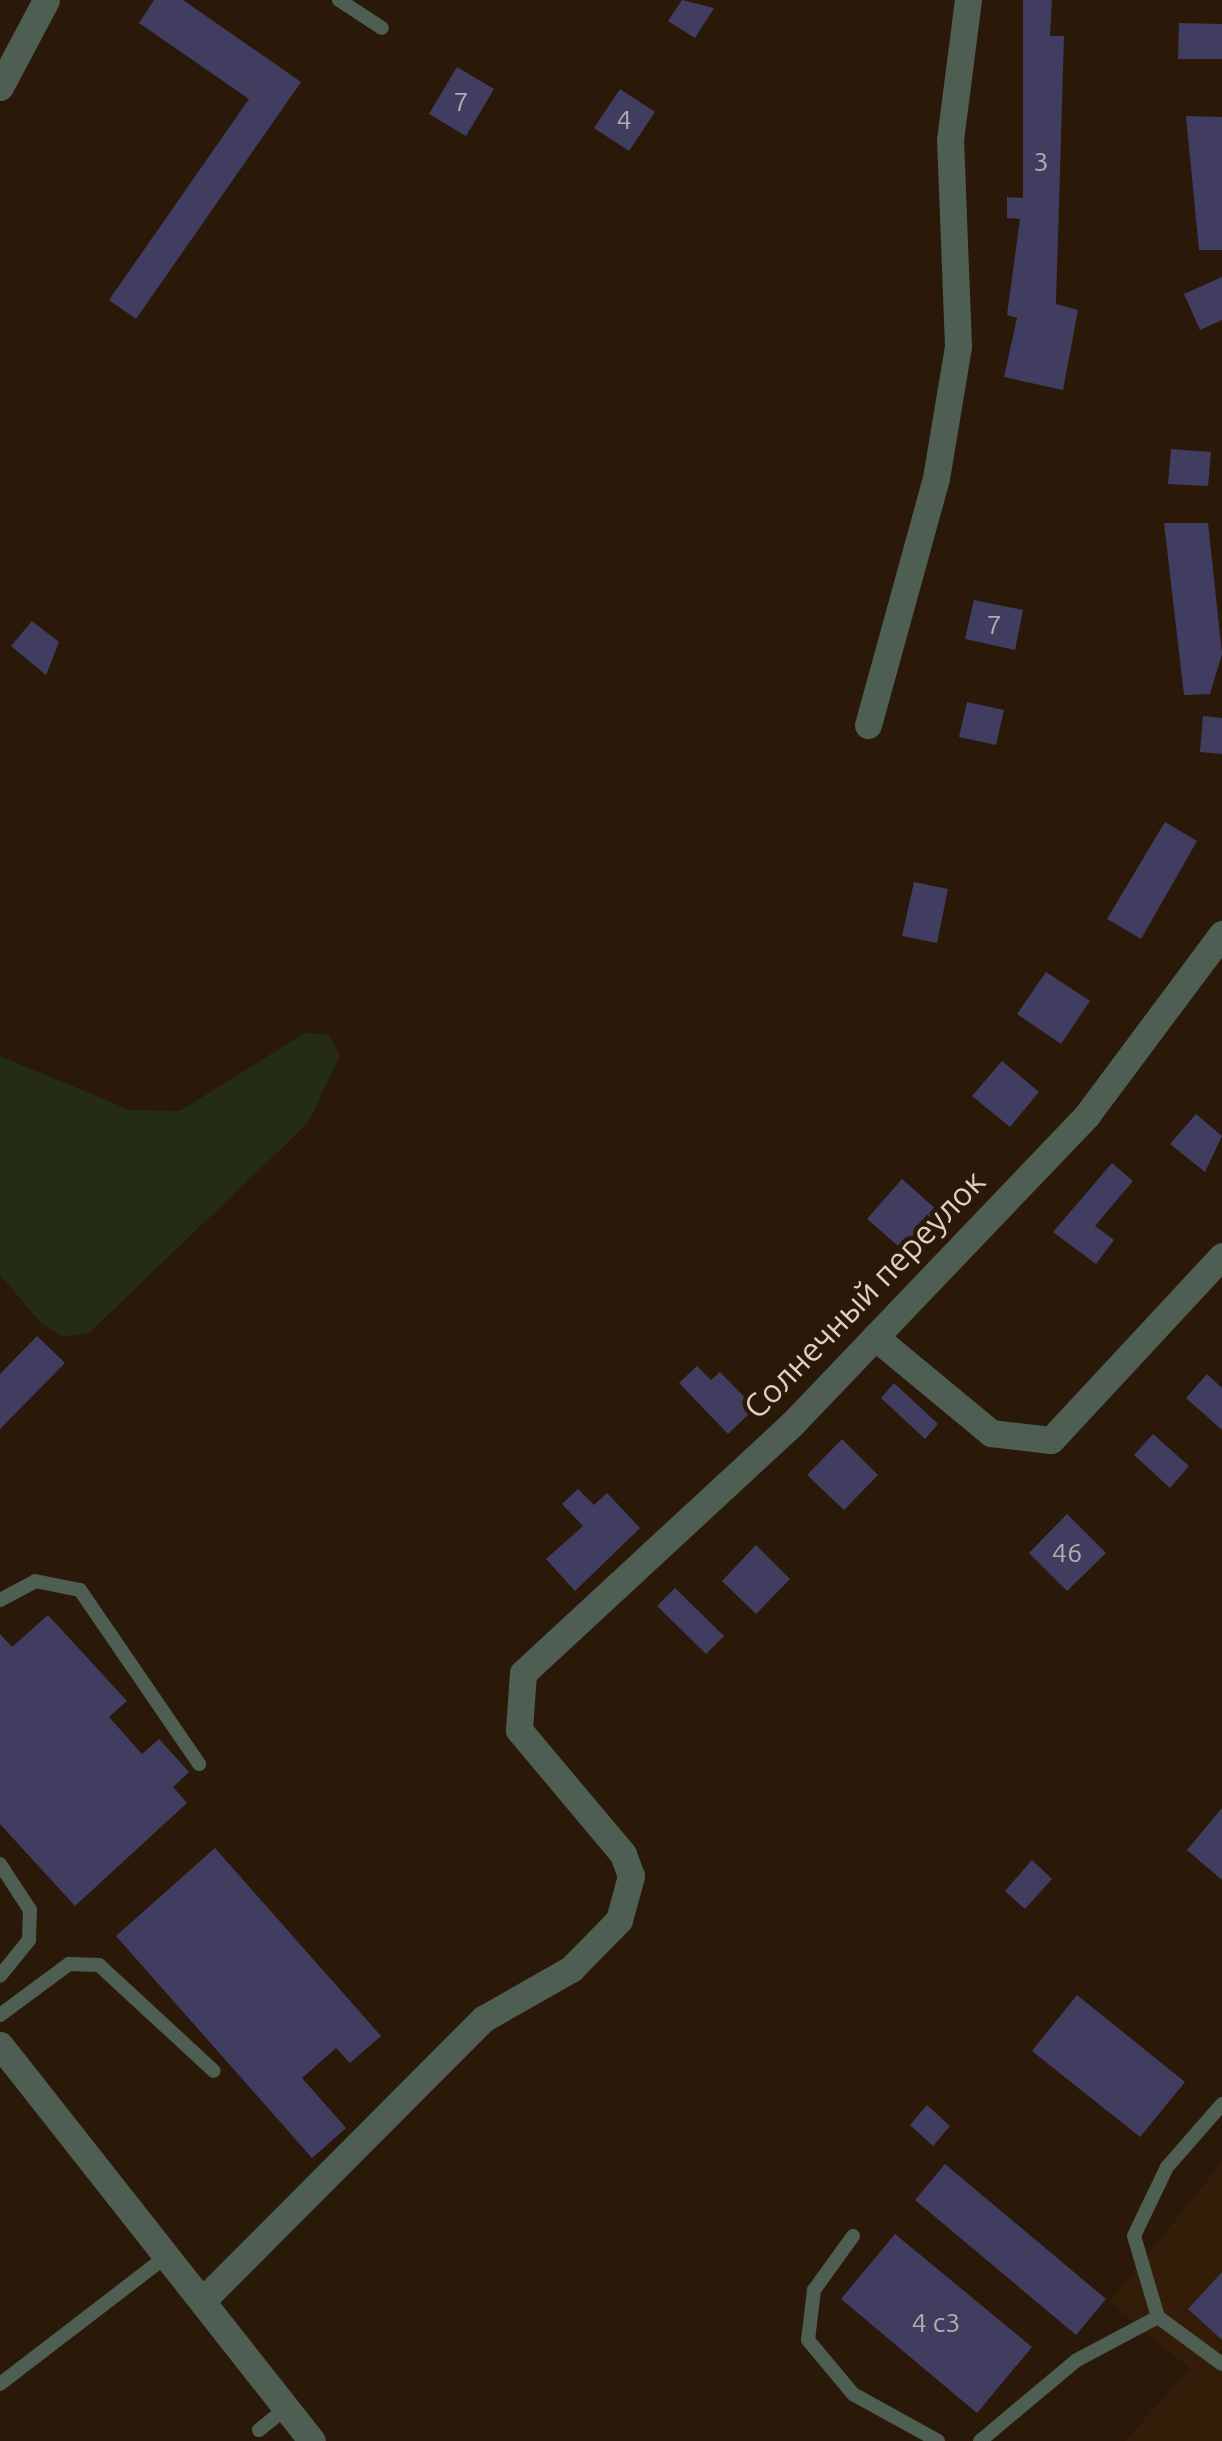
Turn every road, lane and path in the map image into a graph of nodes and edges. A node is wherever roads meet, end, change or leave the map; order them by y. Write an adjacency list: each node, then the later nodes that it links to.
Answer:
1 (46, 0): 5 (street)
2 (339, 0): 4 (lane)
3 (968, 0): 6 (street)
4 (382, 28)
5 (0, 87)
6 (868, 725)
7 (1222, 934): 9 (street, Солнечный переулок)
8 (1222, 1256): 9 (street)
9 (875, 1337): 21 (street, Солнечный переулок)
10 (0, 1600): 11 (lane)
11 (199, 1764)
12 (0, 1864): 13 (lane)
13 (0, 1976)
14 (0, 2015): 16 (lane)
15 (0, 2045): 20 (street)
16 (214, 2072)
17 (1222, 2104): 18 (lane)
18 (1216, 2122): 22 (lane)
19 (853, 2236): 28 (lane)
20 (167, 2255): 21 (street); 24 (lane)
21 (203, 2300): 25 (street)
22 (1159, 2317): 23 (lane); 29 (lane)
23 (1222, 2364)
24 (0, 2384)
25 (286, 2408): 26 (lane); 27 (street)
26 (259, 2430)
27 (312, 2441)
28 (938, 2441)
29 (980, 2441)

